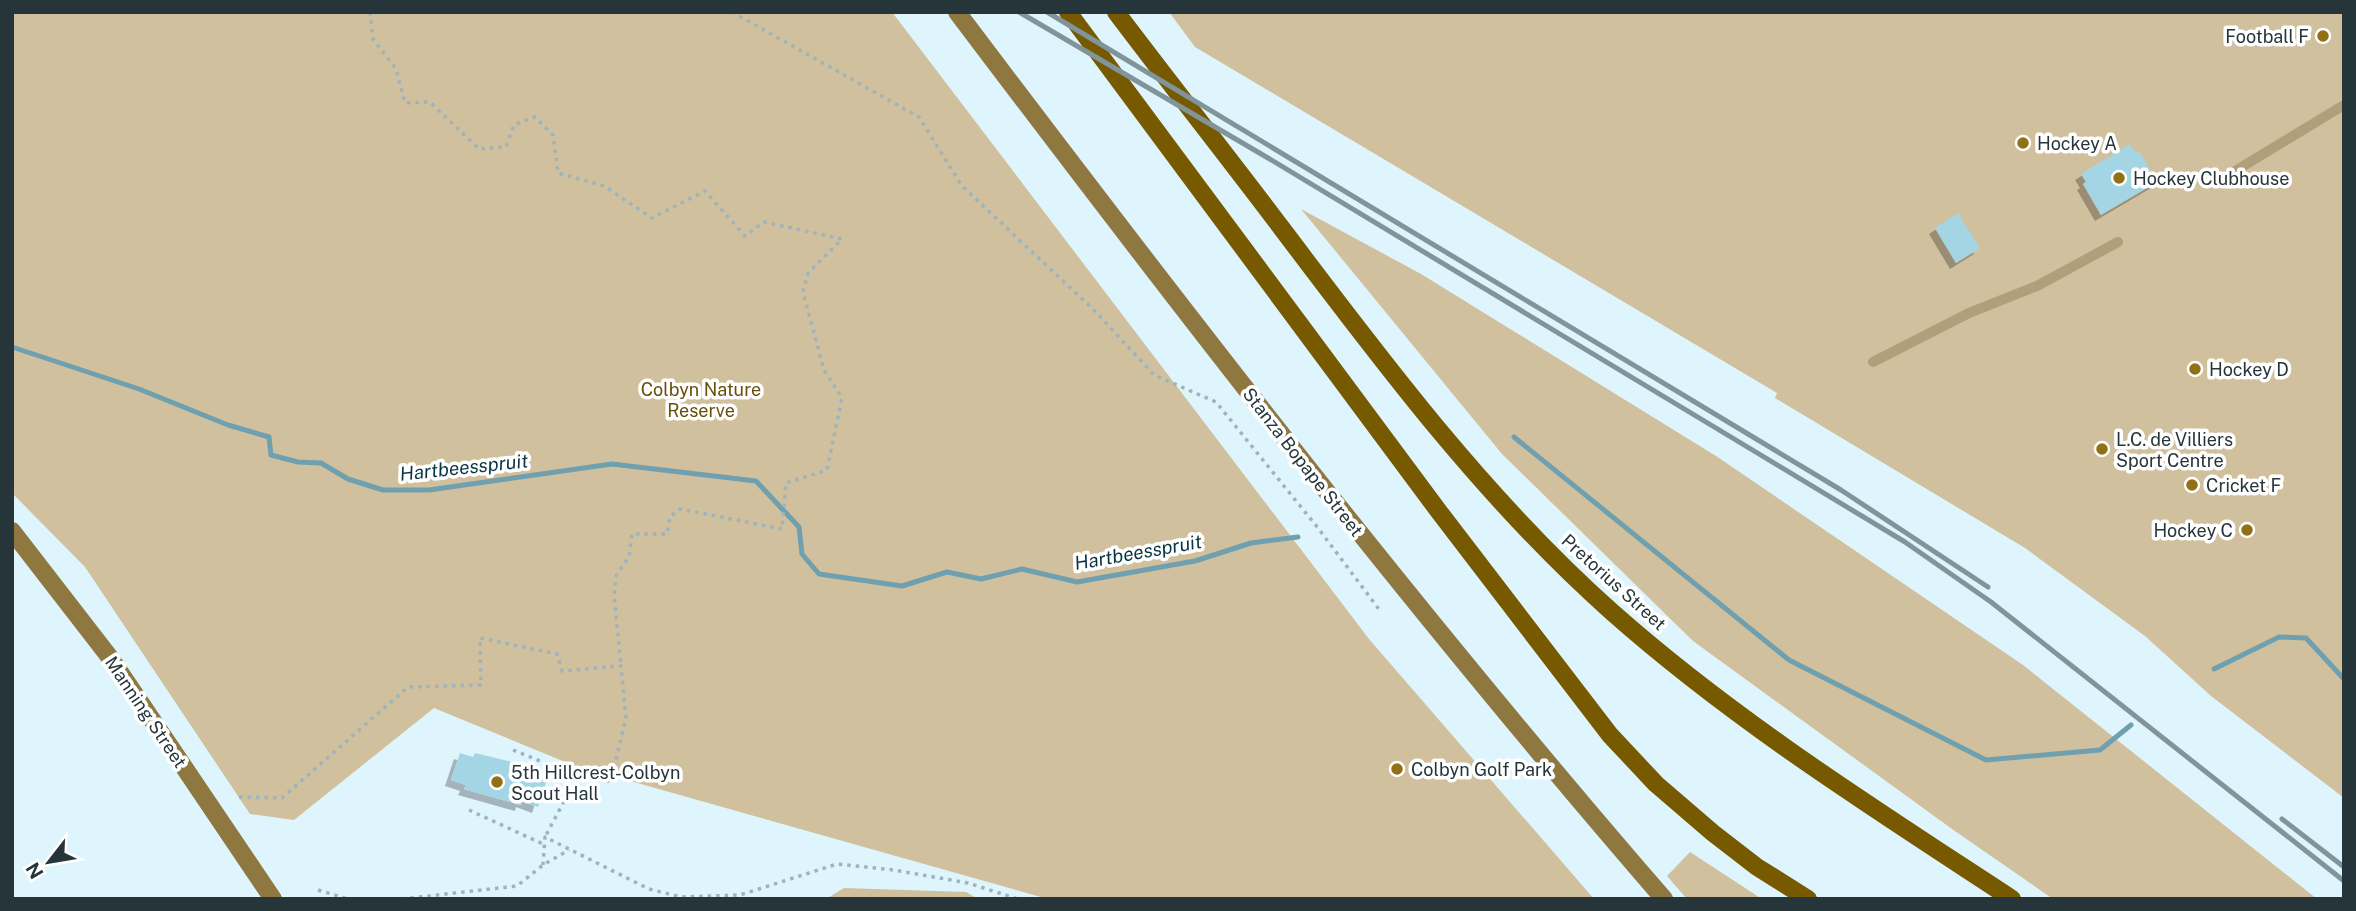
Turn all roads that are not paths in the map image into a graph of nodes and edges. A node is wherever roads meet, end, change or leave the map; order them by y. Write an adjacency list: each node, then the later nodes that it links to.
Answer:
1 (957, 12): 10 (main road, Stanza Bopape Street)
2 (1068, 12): 11 (main road)
3 (1116, 12): 12 (main road, Pretorius Street)
4 (2344, 105): 5 (lane)
5 (2222, 178)
6 (2118, 242): 7 (lane)
7 (1873, 362)
8 (12, 531): 9 (main road, Manning Street)
9 (272, 899)
10 (1664, 899)
11 (1808, 899)
12 (2012, 899)

